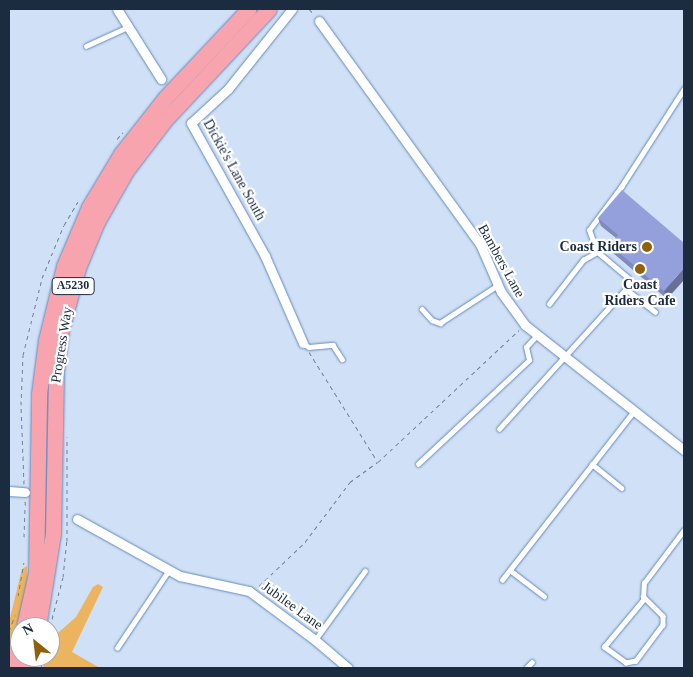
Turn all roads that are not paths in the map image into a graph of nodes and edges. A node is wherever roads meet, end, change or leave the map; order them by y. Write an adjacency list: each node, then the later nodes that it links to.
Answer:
1 (117, 9): 6 (street)
2 (249, 9): 36 (main road, Progress Way / A5230)
3 (269, 9): 37 (main road, Progress Way / A5230)
4 (292, 9): 17 (street, Dickie's Lane South)
5 (319, 21): 11 (street, Bambers Lane)
6 (128, 28): 7 (lane); 8 (street)
7 (86, 46)
8 (161, 79)
9 (684, 89): 10 (lane)
10 (597, 252): 12 (lane); 13 (lane)
11 (498, 285): 14 (lane); 16 (street, Bambers Lane)
12 (626, 289): 15 (lane); 18 (lane)
13 (549, 304)
14 (422, 309)
15 (655, 312)
16 (537, 334): 18 (street, Bambers Lane); 23 (lane)
17 (303, 343): 19 (lane)
18 (566, 358): 20 (street, Bambers Lane); 21 (lane)
19 (342, 359)
20 (634, 411): 22 (street, Bambers Lane); 24 (lane)
21 (499, 429)
22 (684, 450)
23 (418, 464)
24 (592, 464): 25 (lane); 31 (lane)
25 (622, 488)
26 (9, 492): 27 (street)
27 (25, 492)
28 (78, 519): 30 (street, Jubilee Lane)
29 (684, 530): 35 (lane)
30 (169, 570): 38 (street, Jubilee Lane); 39 (lane)
31 (510, 570): 33 (lane); 34 (lane)
32 (365, 571): 38 (lane)
33 (502, 580)
34 (544, 596)
35 (643, 596): 35 (lane)
36 (26, 617)
37 (40, 617)
38 (316, 640): 41 (street, Jubilee Lane)
39 (117, 648)
40 (532, 662): 42 (lane)
41 (348, 668)
42 (526, 668)

